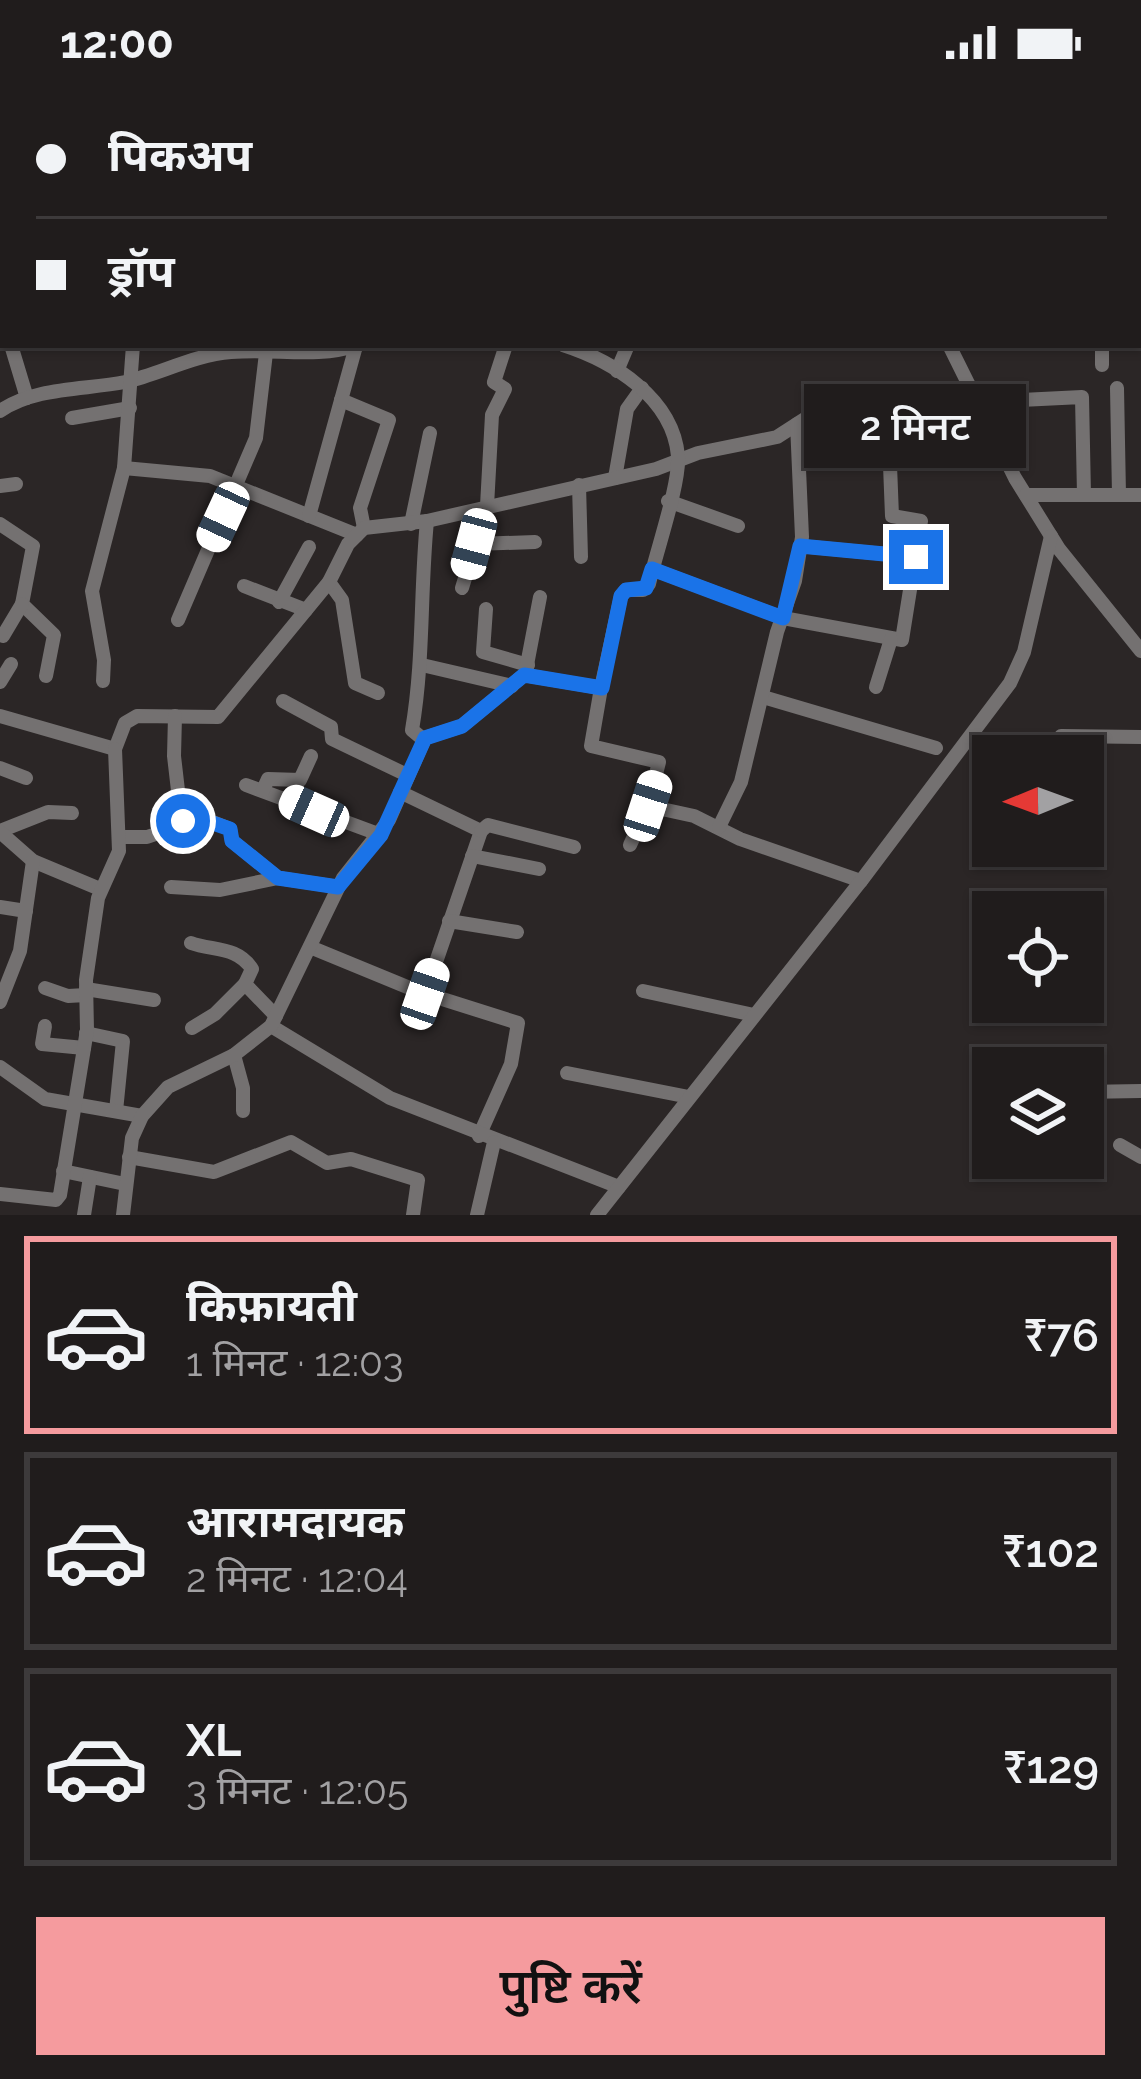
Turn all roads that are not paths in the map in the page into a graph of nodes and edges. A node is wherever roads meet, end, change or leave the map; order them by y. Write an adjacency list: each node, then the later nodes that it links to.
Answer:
1 (12, 348): 17 (street)
2 (134, 348): 14 (street)
3 (348, 348): 10 (street)
4 (356, 348): 18 (street)
5 (505, 348): 36 (street)
6 (569, 348): 13 (street)
7 (627, 348): 13 (street)
8 (951, 348): 19 (street)
9 (1102, 348): 12 (street)
10 (297, 350): 11 (street)
11 (266, 353): 14 (street); 30 (street)
12 (1102, 365)
13 (617, 371): 15 (street)
14 (133, 379): 17 (street); 20 (street)
15 (642, 388): 26 (street); 28 (street)
16 (1117, 388): 33 (street)
17 (27, 398): 21 (street)
18 (341, 400): 37 (street); 42 (street)
19 (980, 406): 22 (street); 31 (street); 32 (street)
20 (130, 408): 23 (street); 27 (street)
21 (0, 411)
22 (888, 414): 24 (street); 49 (street)
23 (72, 418)
24 (797, 424): 26 (street); 46 (street)
25 (430, 434): 40 (street)
26 (678, 459): 28 (street); 35 (street)
27 (124, 468): 30 (street); 68 (street)
28 (615, 478): 29 (street)
29 (579, 485): 36 (street); 48 (street)
30 (235, 486): 37 (street); 60 (street)
31 (1026, 495): 32 (street); 43 (street)
32 (1084, 495): 33 (street)
33 (1119, 495): 34 (street)
34 (1141, 495)
35 (668, 501): 41 (street); 50 (street)
36 (488, 506): 38 (street); 45 (street)
37 (309, 515): 42 (street)
38 (428, 521): 40 (street); 65 (street)
39 (0, 524): 56 (street)
40 (411, 524): 42 (street)
41 (738, 526)
42 (360, 531): 51 (street)
43 (1052, 536): 63 (street); 103 (street)
44 (535, 542): 45 (street)
45 (474, 544): 53 (street)
46 (800, 546): 49 (street); 59 (street)
47 (310, 547): 55 (street)
48 (581, 557)
49 (916, 557): 62 (street)
50 (652, 569): 59 (street); 71 (street)
51 (329, 582): 57 (street); 72 (street)
52 (244, 586): 55 (street)
53 (462, 588)
54 (541, 597): 66 (street)
55 (278, 602): 57 (street)
56 (22, 604): 61 (street); 67 (street)
57 (306, 610): 76 (street)
58 (486, 610): 66 (street)
59 (783, 618): 62 (street); 73 (street)
60 (178, 620)
61 (3, 636)
62 (891, 639): 70 (street)
63 (1141, 651)
64 (11, 664): 69 (street)
65 (422, 665): 66 (street); 79 (street)
66 (521, 675): 71 (street); 79 (street)
67 (46, 676)
68 (103, 681)
69 (0, 682)
70 (876, 687)
71 (602, 688): 89 (street)
72 (378, 693)
73 (764, 697): 80 (street); 92 (street)
74 (283, 701): 84 (street)
75 (0, 716): 81 (street)
76 (175, 716): 81 (street); 91 (street)
77 (1104, 737): 78 (street)
78 (1141, 737)
79 (424, 740): 84 (street)
80 (935, 748)
81 (115, 749): 96 (street)
82 (311, 756): 87 (street)
83 (0, 768): 85 (street)
84 (407, 775): 88 (street)
85 (26, 778)
86 (246, 784): 87 (street)
87 (263, 790): 95 (street)
88 (400, 792): 94 (street); 95 (street)
89 (648, 806): 92 (street); 97 (street)
90 (72, 813): 93 (street)
91 (183, 819): 96 (street); 102 (street)
92 (718, 827): 103 (street)
93 (0, 831): 100 (street)
94 (481, 831): 98 (street); 99 (street)
95 (381, 835): 105 (street)
96 (120, 837): 106 (street)
97 (630, 844)
98 (574, 847)
99 (472, 856): 101 (street); 109 (street)
100 (33, 861): 106 (street); 108 (street)
101 (539, 869)
102 (278, 878): 104 (street); 105 (street)
103 (861, 881): 120 (street)
104 (171, 887)
105 (338, 887): 112 (street)
106 (100, 889): 115 (street)
107 (0, 907): 108 (street)
108 (26, 911): 119 (street)
109 (449, 921): 110 (street); 117 (street)
110 (517, 932)
111 (190, 943): 113 (street)
112 (310, 947): 117 (street); 121 (street)
113 (245, 984): 121 (street); 123 (street)
114 (45, 988): 115 (street)
115 (86, 992): 118 (street); 124 (street)
116 (644, 992): 120 (street)
117 (425, 994): 135 (street)
118 (154, 1000)
119 (0, 1002)
120 (754, 1016): 130 (street)
121 (274, 1021): 125 (street); 135 (street)
122 (45, 1026): 124 (street)
123 (192, 1028)
124 (85, 1041): 131 (street); 132 (street)
125 (234, 1055): 133 (street); 134 (street)
126 (0, 1067): 131 (street)
127 (567, 1073): 130 (street)
128 (1141, 1091): 129 (street)
129 (1104, 1092)
130 (689, 1097): 142 (street)
131 (74, 1104): 132 (street); 139 (street)
132 (116, 1111): 134 (street)
133 (243, 1111)
134 (142, 1116): 137 (street)
135 (486, 1139): 142 (street); 148 (street)
136 (1120, 1145): 138 (street)
137 (128, 1157): 141 (street); 147 (street)
138 (1141, 1157)
139 (63, 1171): 140 (street); 144 (street)
140 (90, 1177): 141 (street); 145 (street)
141 (124, 1184): 146 (street)
142 (619, 1187): 149 (street)
143 (0, 1194): 144 (street)
144 (42, 1207)
145 (84, 1215)
146 (123, 1215)
147 (413, 1215)
148 (477, 1215)
149 (597, 1215)

